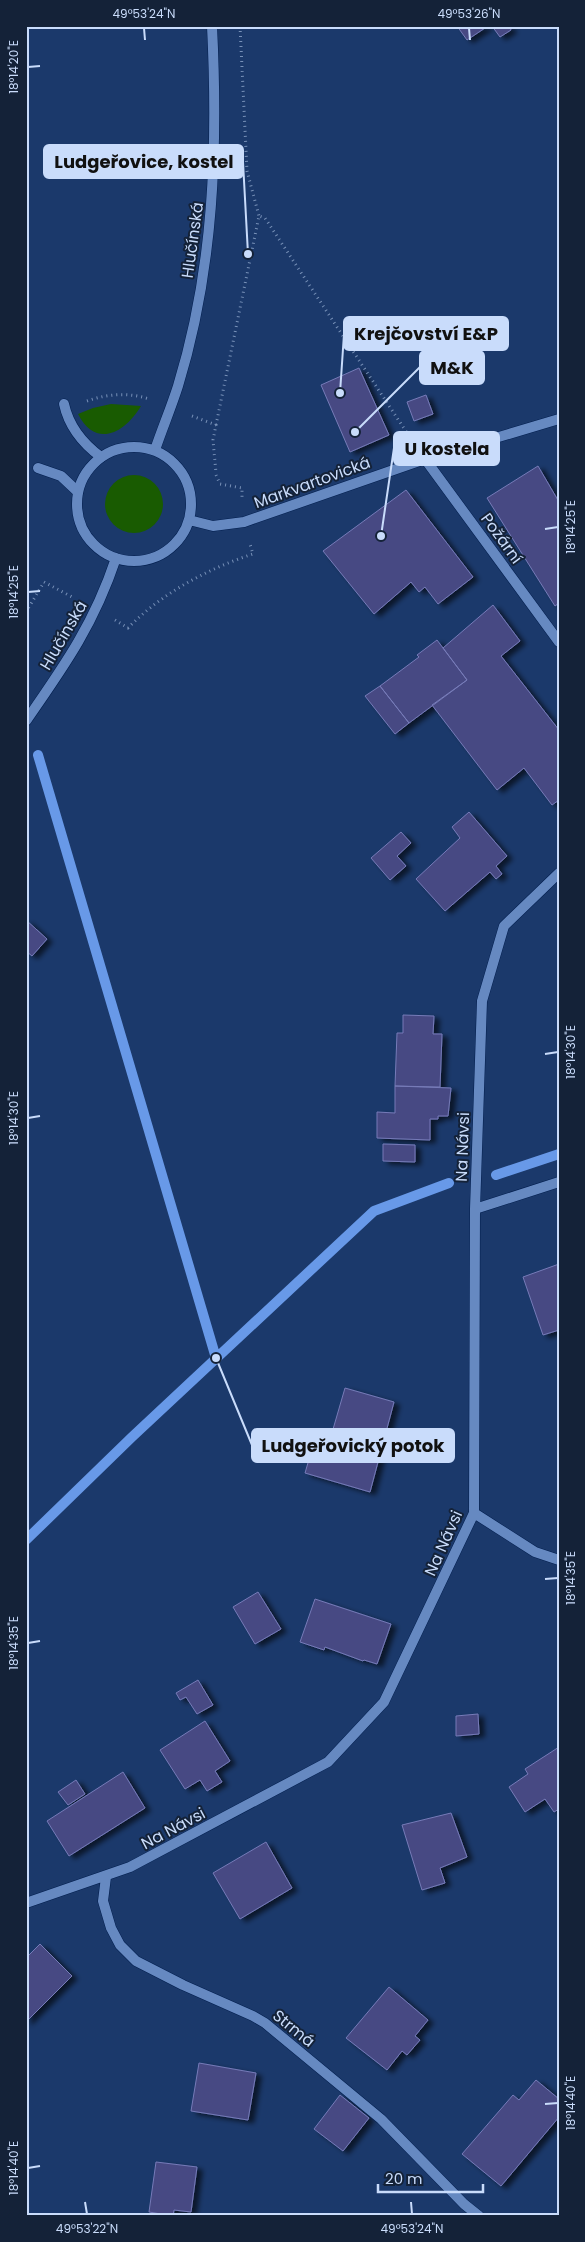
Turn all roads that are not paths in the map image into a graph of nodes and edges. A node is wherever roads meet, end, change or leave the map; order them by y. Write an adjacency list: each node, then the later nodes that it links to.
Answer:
1 (212, 26): 4 (street, Hlučínská)
2 (64, 404): 5 (street)
3 (559, 419): 6 (street, Markvartovická)
4 (154, 450): 5 (street); 9 (street)
5 (101, 457): 8 (street)
6 (425, 459): 9 (street, Markvartovická); 11 (street, Požární)
7 (38, 468): 8 (street)
8 (78, 492): 10 (street)
9 (189, 520): 10 (street)
10 (116, 558): 12 (street, Hlučínská)
11 (557, 637)
12 (26, 721)
13 (559, 873): 15 (street, Na Návsi)
14 (559, 1182): 15 (street)
15 (476, 1209): 16 (street, Na Návsi)
16 (474, 1513): 17 (street); 18 (street, Na Návsi)
17 (559, 1560)
18 (106, 1877): 19 (street, Na Návsi); 20 (street, Strmá)
19 (26, 1903)
20 (479, 2216)

